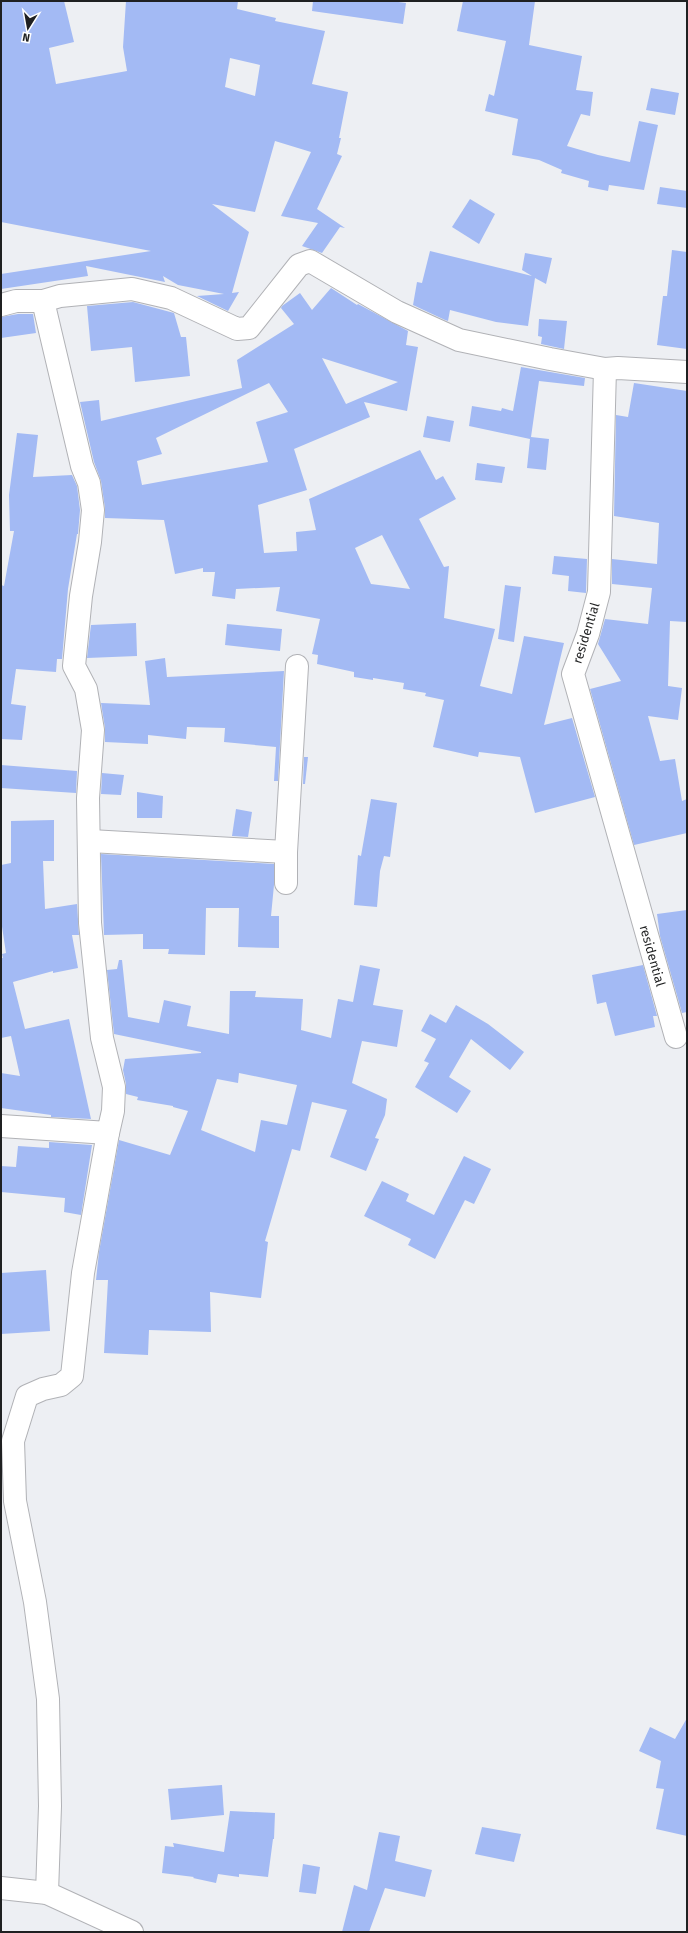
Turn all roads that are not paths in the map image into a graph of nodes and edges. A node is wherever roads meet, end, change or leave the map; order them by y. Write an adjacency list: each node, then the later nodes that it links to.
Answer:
1 (43, 300): 2 (street); 3 (street); 6 (street)
2 (1, 305)
3 (605, 369): 4 (street); 9 (street, residential)
4 (687, 372)
5 (297, 666): 7 (street)
6 (90, 841): 7 (street); 11 (street)
7 (286, 852): 8 (street)
8 (286, 883)
9 (676, 1037)
10 (1, 1126): 11 (street)
11 (108, 1133): 13 (street)
12 (1, 1888): 13 (street)
13 (47, 1893): 14 (street)
14 (132, 1932)

